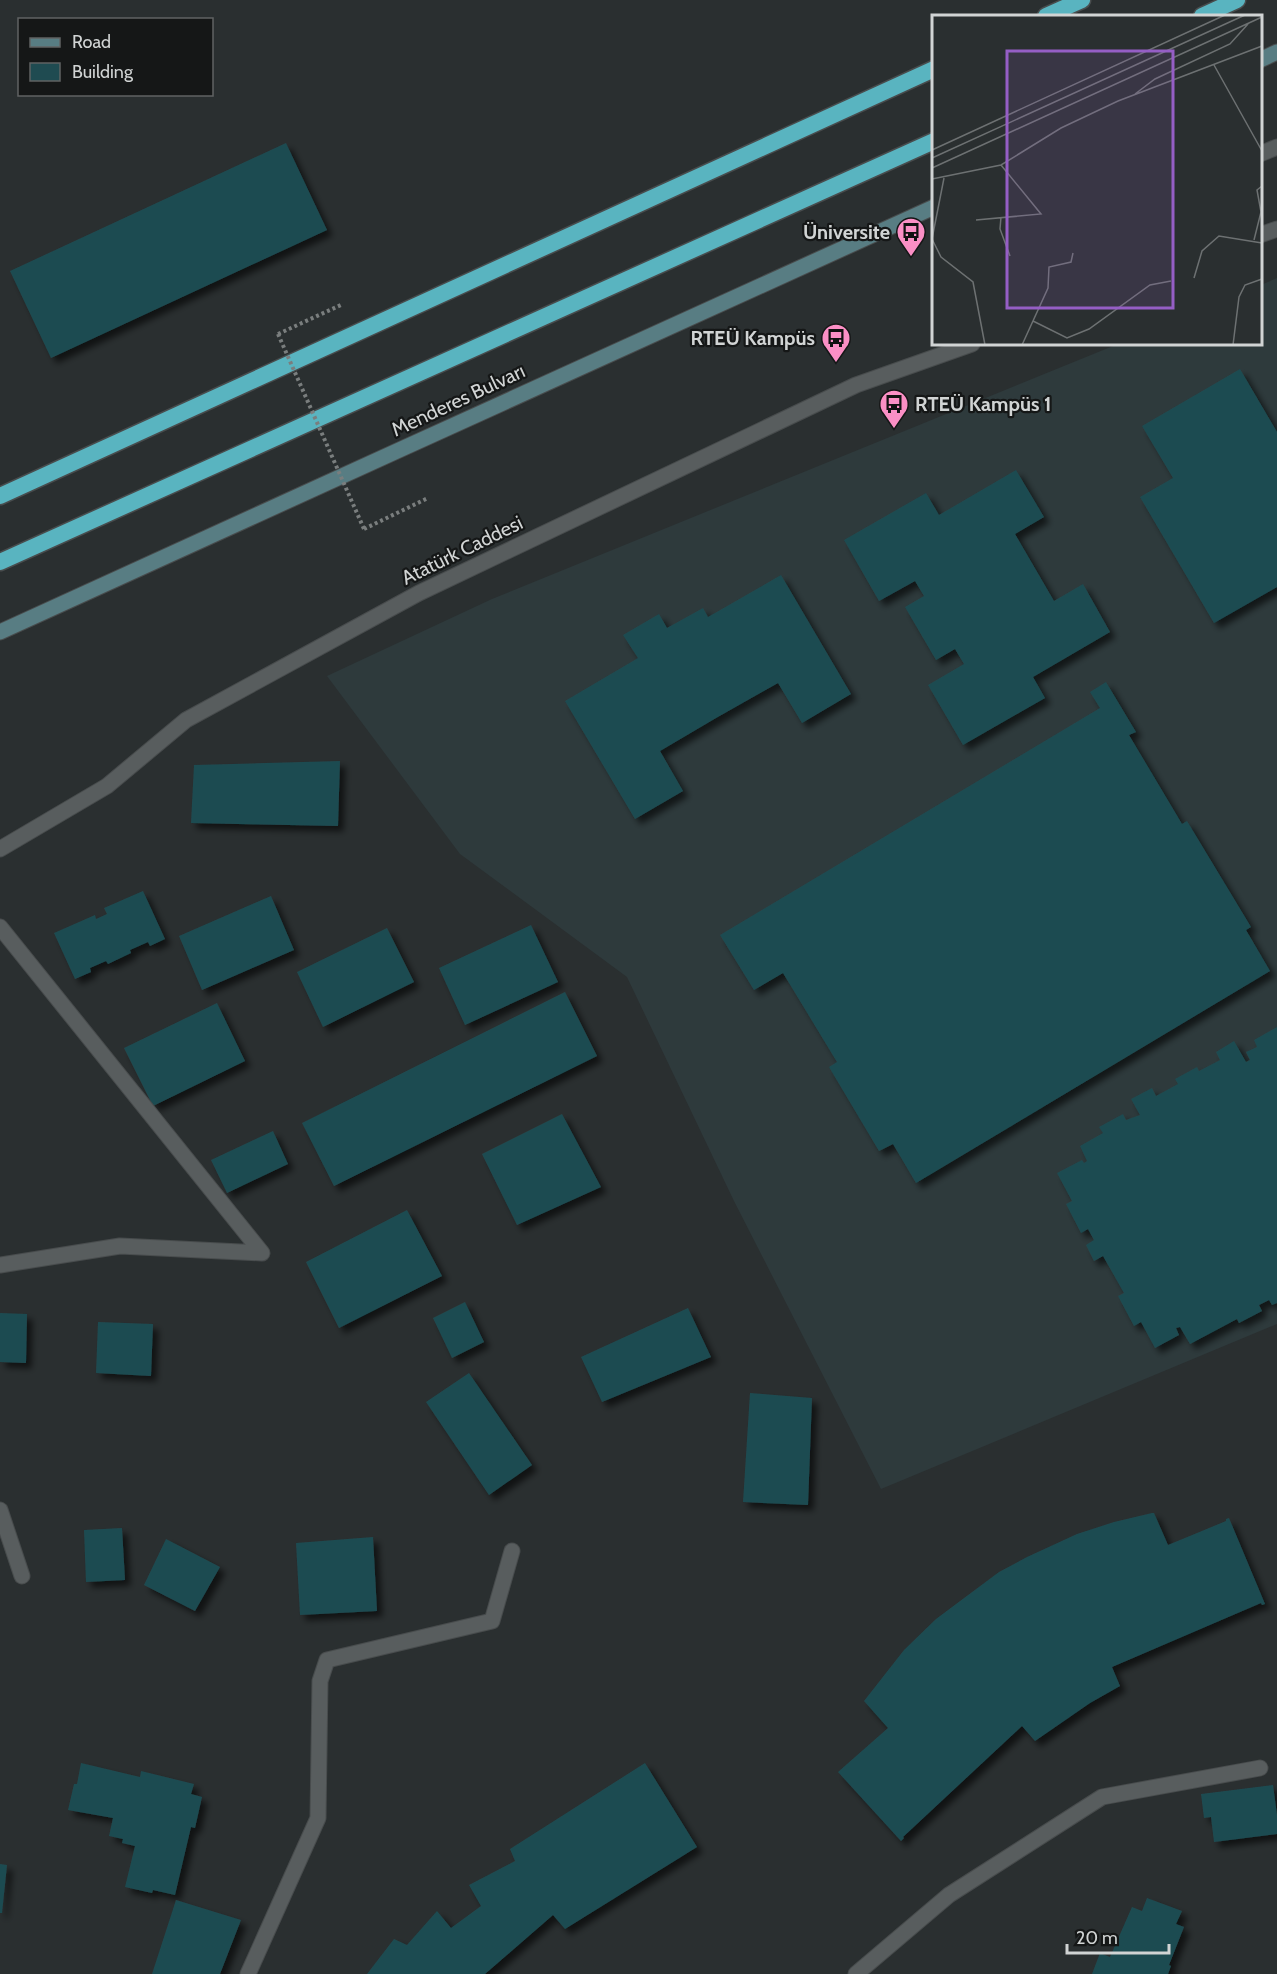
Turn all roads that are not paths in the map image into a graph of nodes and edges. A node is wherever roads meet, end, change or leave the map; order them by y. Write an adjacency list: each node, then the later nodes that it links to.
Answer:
1 (1082, 0): 3 (highway)
2 (1237, 0): 4 (highway)
3 (1048, 15)
4 (1204, 15)
5 (1277, 52): 6 (main road)
6 (1262, 59)
7 (932, 69): 15 (highway)
8 (932, 141): 16 (highway)
9 (1277, 147): 10 (street)
10 (1262, 153)
11 (932, 207): 17 (main road, Menderes Bulvarı)
12 (1277, 229): 13 (street)
13 (1262, 234)
14 (968, 345): 18 (street, Atatürk Caddesi)
15 (0, 496)
16 (0, 562)
17 (0, 633)
18 (0, 849)
19 (0, 927): 20 (street)
20 (0, 1265)
21 (0, 1510): 23 (street)
22 (513, 1551): 25 (street)
23 (22, 1576)
24 (1260, 1768): 26 (street)
25 (248, 1974)
26 (855, 1974)

